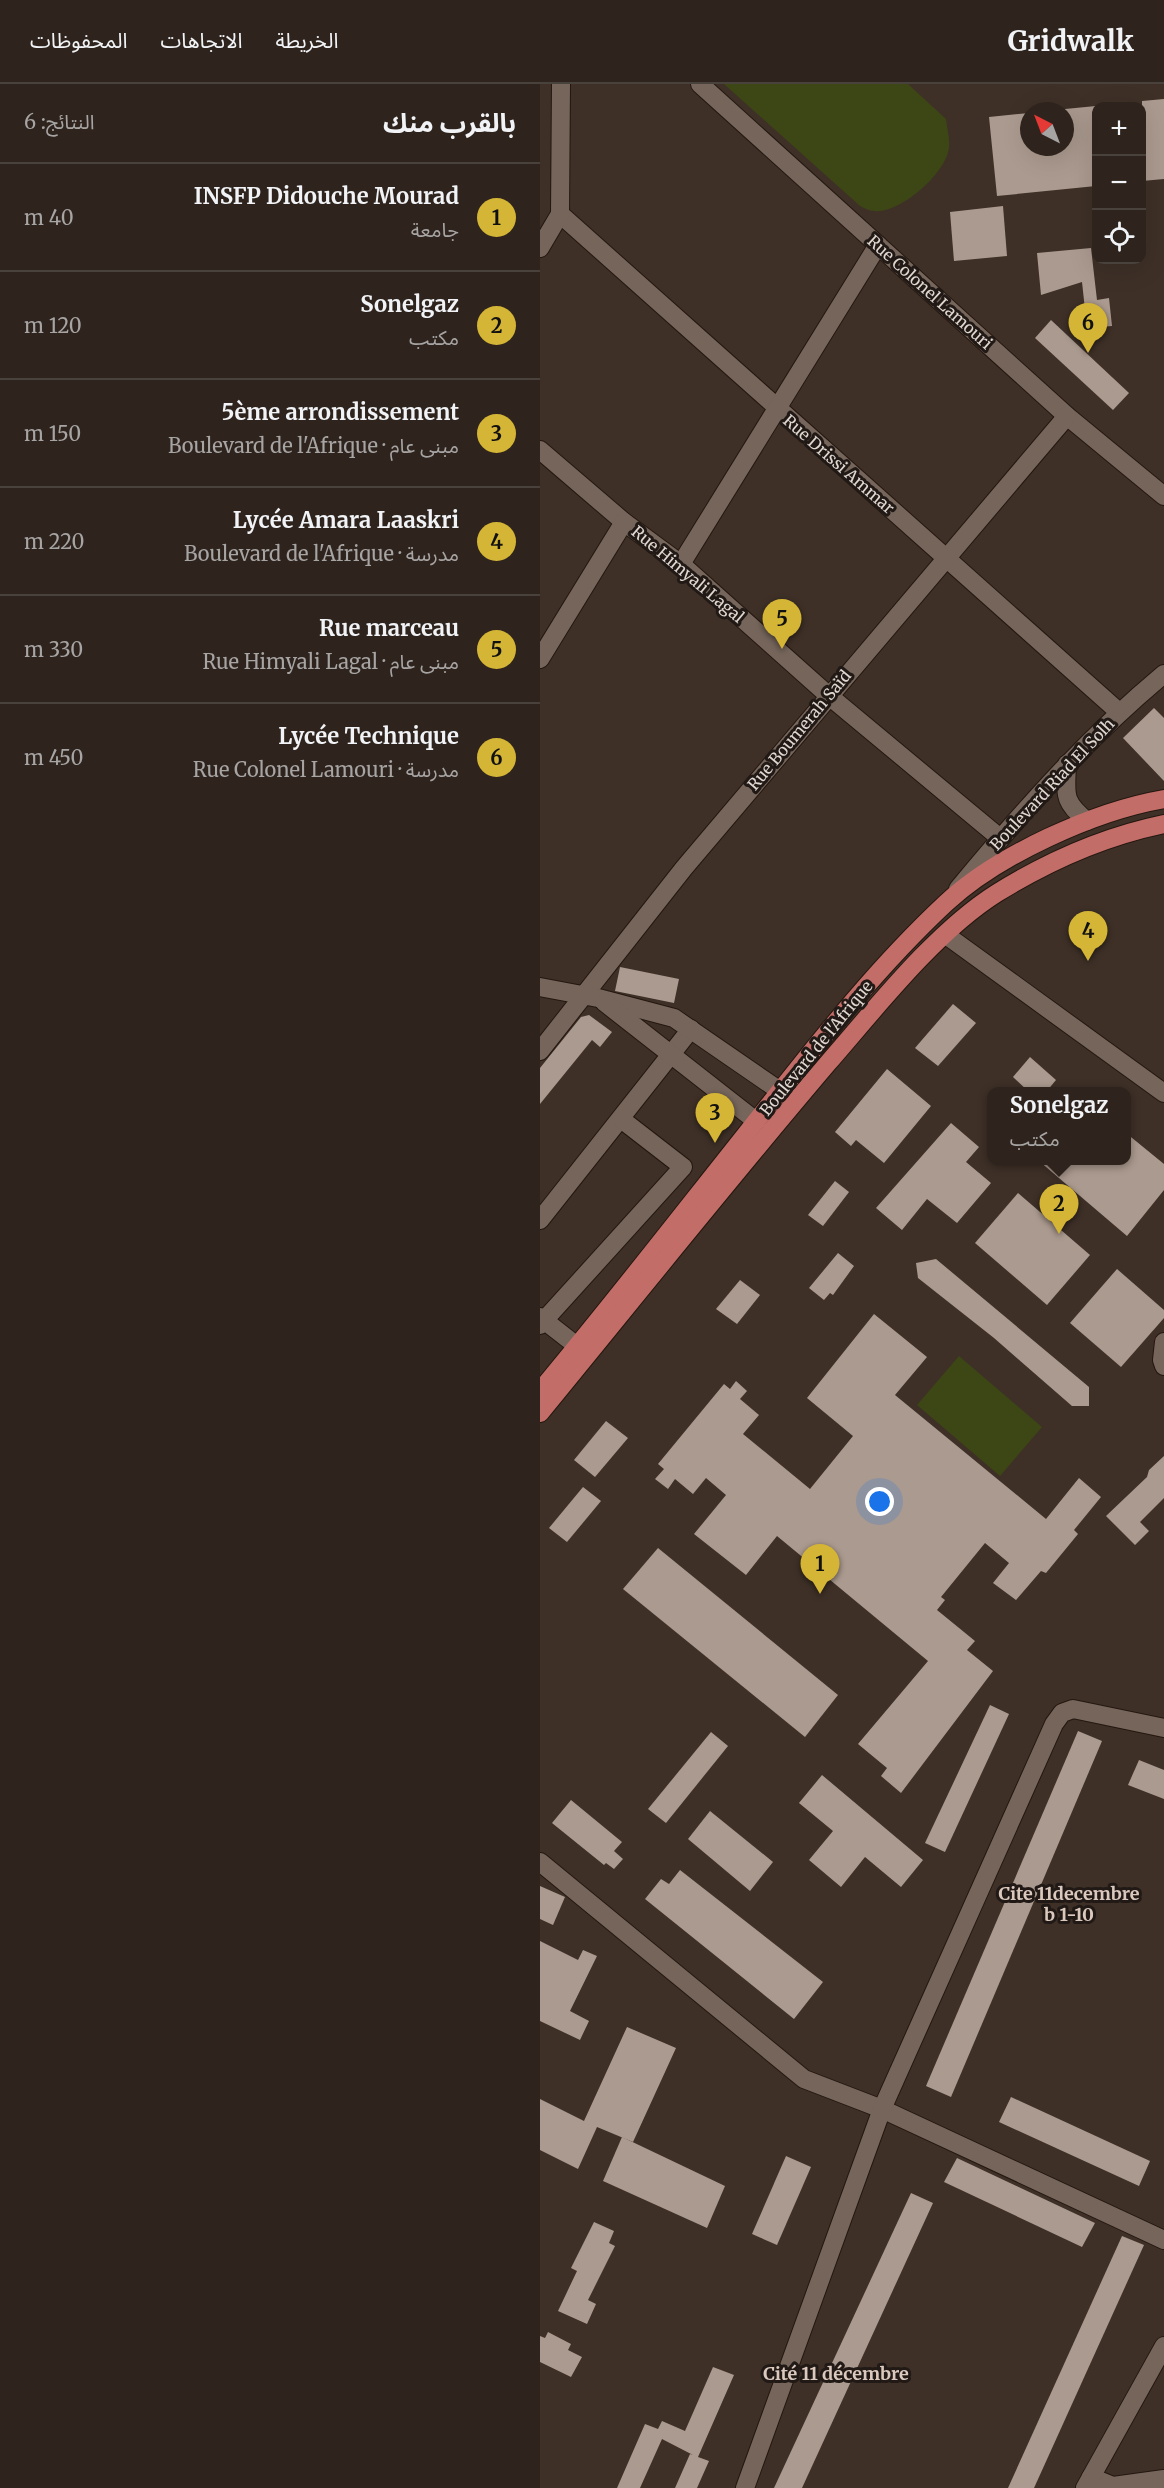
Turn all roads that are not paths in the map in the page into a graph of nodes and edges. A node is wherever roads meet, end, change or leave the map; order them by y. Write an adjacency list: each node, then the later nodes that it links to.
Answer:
1 (561, 84): 3 (street)
2 (700, 84): 4 (street, Rue Colonel Lamouri)
3 (560, 214): 5 (street); 6 (street, Rue Drissi Ammar)
4 (878, 245): 6 (street); 7 (street, Rue Colonel Lamouri)
5 (540, 248)
6 (777, 410): 11 (street, Rue Drissi Ammar); 12 (street)
7 (1067, 416): 9 (street, Rue Colonel Lamouri); 11 (street, Rue Boumerah Saïd)
8 (540, 450): 10 (street, Rue Himyali Lagal)
9 (1164, 496)
10 (624, 522): 12 (street, Rue Himyali Lagal); 13 (street)
11 (946, 558): 15 (street, Rue Boumerah Saïd); 16 (street, Rue Drissi Ammar)
12 (681, 564): 15 (street, Rue Himyali Lagal)
13 (540, 659)
14 (1164, 674): 16 (street, Boulevard Riad El Solh)
15 (828, 695): 21 (street, Rue Himyali Lagal); 25 (street, Rue Boumerah Saïd)
16 (1119, 712): 17 (street, Boulevard Riad El Solh)
17 (1067, 764): 19 (street); 21 (street, Boulevard Riad El Solh)
18 (1164, 799): 19 (main road, Boulevard de l'Afrique)
19 (1087, 821): 22 (main road, Boulevard de l'Afrique)
20 (1164, 824): 23 (main road, Boulevard de l'Afrique)
21 (1000, 838): 22 (street, Boulevard Riad El Solh)
22 (947, 902): 29 (main road, Boulevard de l'Afrique)
23 (946, 935): 30 (street); 39 (main road, Boulevard de l'Afrique)
24 (540, 987): 25 (street)
25 (591, 996): 26 (street); 27 (street, Rue Boumerah Saïd); 28 (street)
26 (692, 1029): 28 (street); 29 (street)
27 (540, 1051)
28 (671, 1055): 31 (street); 32 (street)
29 (780, 1091): 32 (main road, Boulevard de l'Afrique)
30 (1164, 1093)
31 (621, 1119): 33 (street); 34 (street)
32 (756, 1121): 36 (main road, Boulevard de l'Afrique)
33 (540, 1220)
34 (541, 1321): 36 (street)
35 (1164, 1342): 37 (street)
36 (577, 1346): 38 (main road, Boulevard de l'Afrique)
37 (1164, 1366)
38 (540, 1391)
39 (540, 1413)
40 (1164, 1728): 42 (street)
41 (540, 1862): 42 (street)
42 (882, 2109): 43 (street); 48 (street)
43 (1164, 2241)
44 (1164, 2346): 46 (street)
45 (1164, 2479): 47 (street)
46 (1088, 2482): 47 (street)
47 (1113, 2487)
48 (745, 2488)

